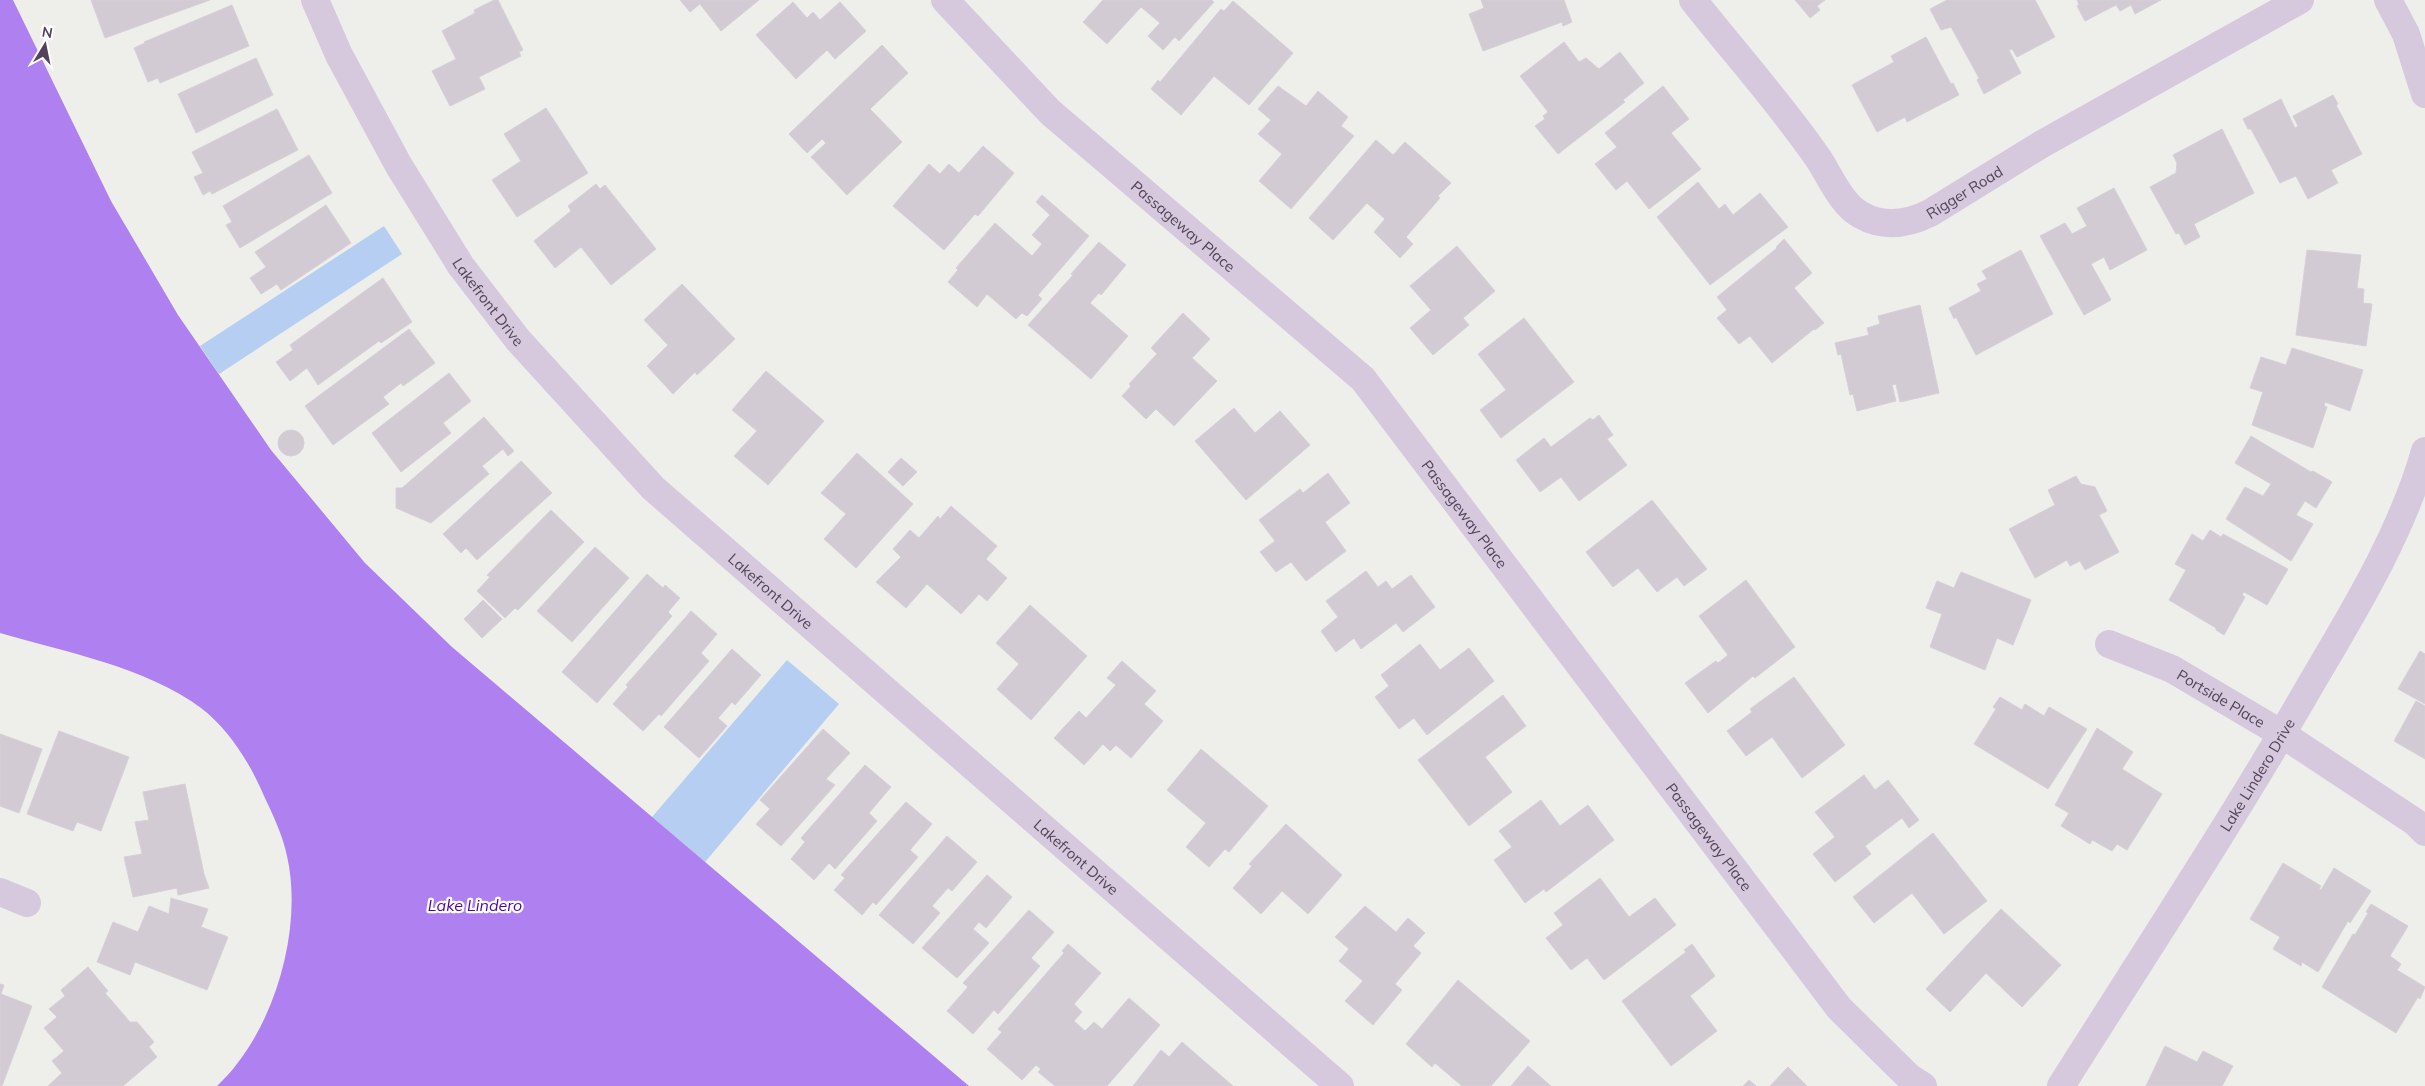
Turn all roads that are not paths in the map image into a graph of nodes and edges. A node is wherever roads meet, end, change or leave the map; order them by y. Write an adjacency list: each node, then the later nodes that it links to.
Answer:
1 (315, 0): 13 (street, Lakefront Drive)
2 (945, 0): 14 (street, Passageway Place)
3 (1693, 0): 4 (street, Rigger Road)
4 (2300, 0)
5 (2388, 0): 6 (street)
6 (2425, 94)
7 (2425, 451): 9 (street, Lake Lindero Drive)
8 (2109, 644): 9 (street, Portside Place)
9 (2282, 734): 10 (street, Portside Place); 15 (street, Lake Lindero Drive)
10 (2425, 832)
11 (0, 892): 12 (street)
12 (27, 903)
13 (1340, 1086)
14 (1923, 1086)
15 (2061, 1086)

